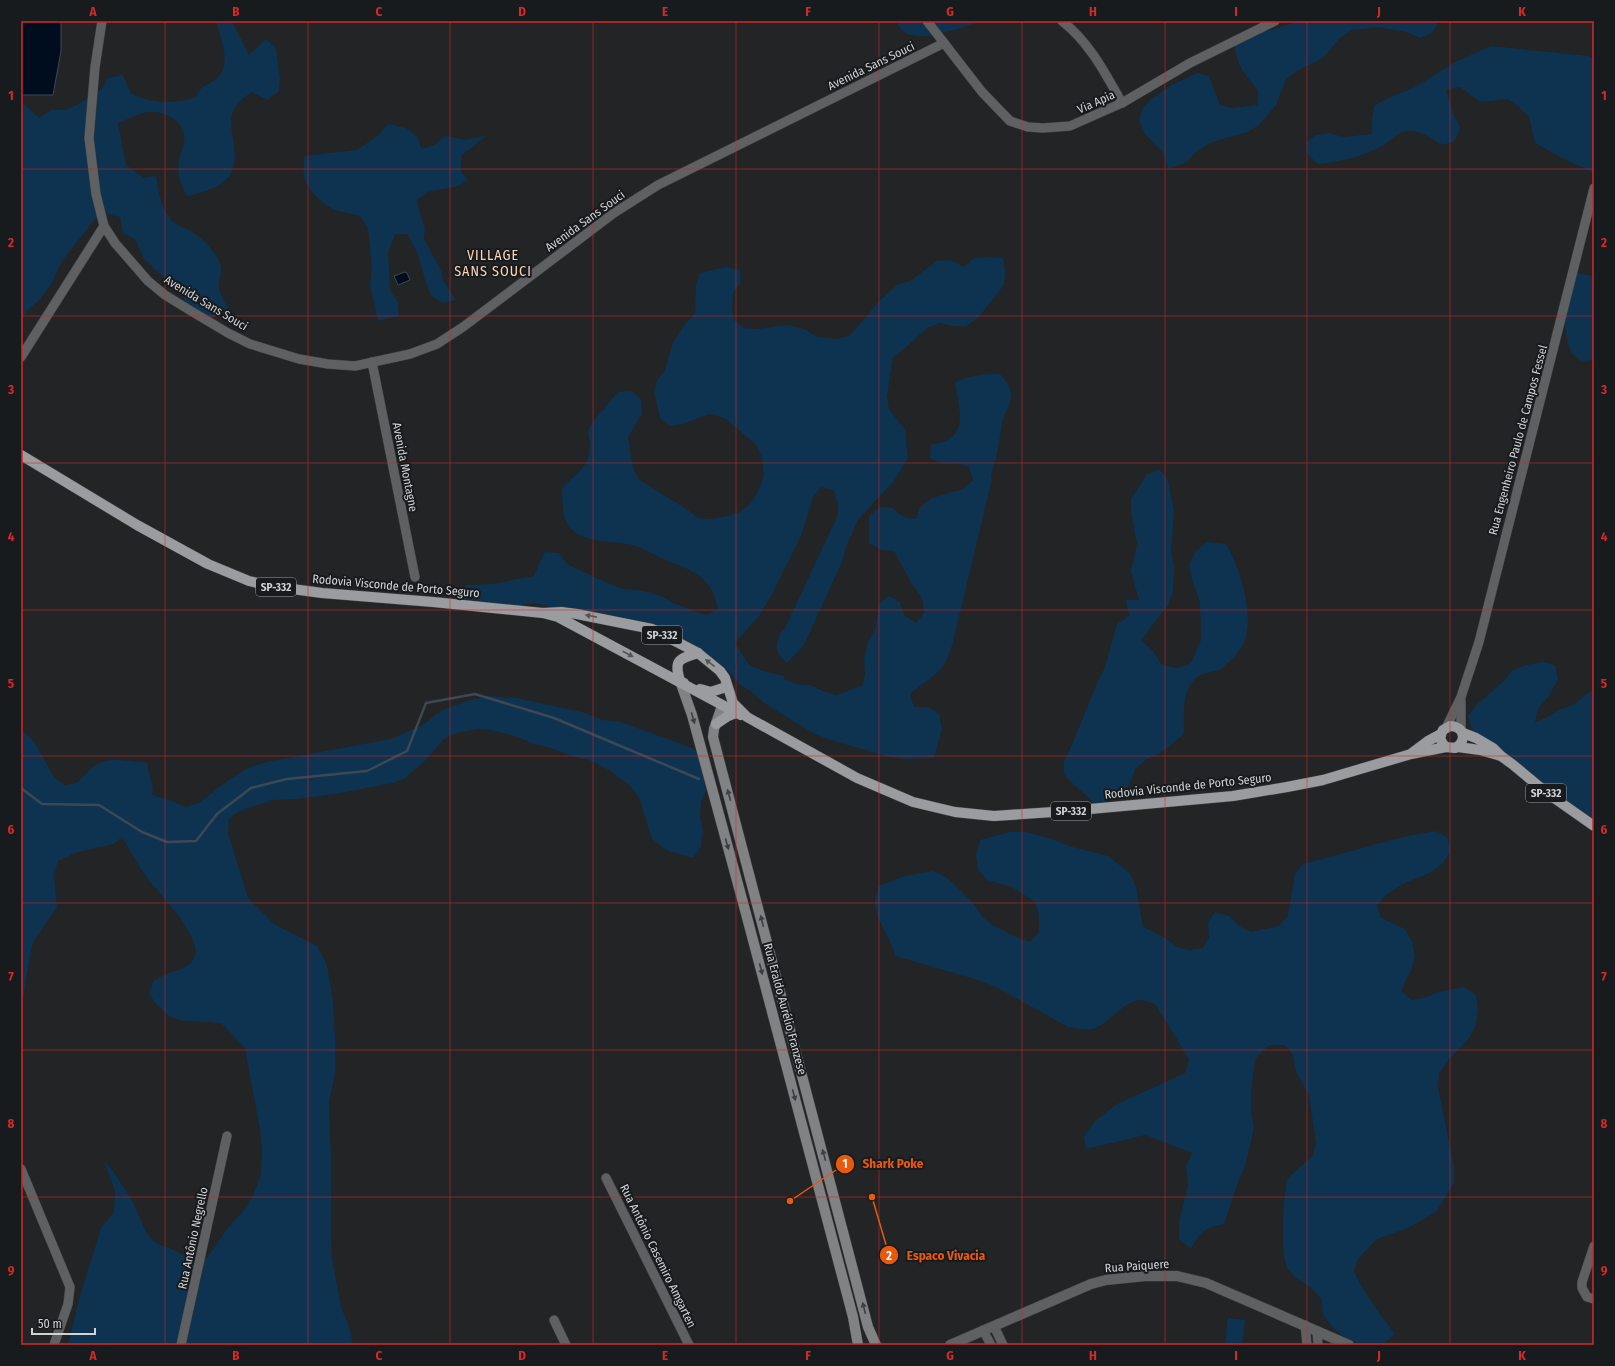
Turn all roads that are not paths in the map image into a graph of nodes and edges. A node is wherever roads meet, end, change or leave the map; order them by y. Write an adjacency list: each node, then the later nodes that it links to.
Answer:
1 (102, 21): 8 (street, Avenida Sans Souci)
2 (927, 21): 5 (street, Via Apia)
3 (1062, 21): 6 (street)
4 (1275, 21): 6 (street, Via Apia)
5 (944, 43): 6 (street, Via Apia); 10 (street, Avenida Sans Souci)
6 (1122, 103)
7 (1594, 188): 19 (street, Rua Engenheiro Paulo de Campos Fessel)
8 (104, 226): 9 (street); 10 (street, Avenida Sans Souci)
9 (21, 357)
10 (372, 362): 14 (street, Avenida Montagne)
11 (21, 455): 13 (main road, Rodovia Visconde de Porto Seguro / SP-332)
12 (21, 460): 13 (main road, Rodovia Visconde de Porto Seguro / SP-332)
13 (37, 465): 15 (main road, Rodovia Visconde de Porto Seguro / SP-332)
14 (415, 577)
15 (543, 613): 16 (main road, Rodovia Visconde de Porto Seguro / SP-332, one-way to 15); 17 (main road, Rodovia Visconde de Porto Seguro / SP-332, one-way to 17)
16 (698, 653): 17 (main road); 18 (main road, Rodovia Visconde de Porto Seguro / SP-332, one-way to 16)
17 (680, 681): 18 (main road); 20 (main road, Rodovia Visconde de Porto Seguro / SP-332); 45 (main road, Rua Eraldo Aurélio Franzese, one-way to 45)
18 (725, 682): 20 (main road); 22 (main road, Rodovia Visconde de Porto Seguro / SP-332)
19 (1461, 698): 24 (street, Rua Engenheiro Paulo de Campos Fessel); 25 (street, Rua Engenheiro Paulo de Campos Fessel)
20 (722, 706): 21 (main road, Rodovia Visconde de Porto Seguro / SP-332); 23 (main road, Rua Eraldo Aurélio Franzese)
21 (736, 713): 22 (main road, Rodovia Visconde de Porto Seguro / SP-332); 23 (main road)
22 (747, 717): 28 (main road, Rodovia Visconde de Porto Seguro / SP-332)
23 (716, 724): 46 (main road, Rua Eraldo Aurélio Franzese, one-way to 23)
24 (1443, 731): 25 (main road, SP-332); 26 (main road); 28 (main road, Rodovia Visconde de Porto Seguro / SP-332)
25 (1462, 732): 27 (main road); 29 (main road, SP-332)
26 (1446, 747): 27 (main road, SP-332); 28 (main road, Rodovia Visconde de Porto Seguro / SP-332)
27 (1458, 747): 29 (main road, SP-332)
28 (1411, 754)
29 (1501, 756): 30 (main road, SP-332)
30 (1594, 826)
31 (227, 1136): 42 (street, Rua Antônio Negrello)
32 (21, 1169): 41 (street)
33 (606, 1178): 44 (street, Rua Antônio Casemiro Amgarten)
34 (1594, 1246): 35 (street)
35 (1594, 1299)
36 (554, 1320): 43 (street)
37 (1305, 1325): 38 (street, Rua Paiquere); 40 (street, Rua Paiquere); 50 (street)
38 (994, 1326): 39 (street, Rua Paiquere); 49 (street)
39 (984, 1330): 47 (street, Rua Paiquere); 48 (street)
40 (1317, 1331): 51 (street); 52 (street, Rua Paiquere)
41 (54, 1345)
42 (181, 1345)
43 (566, 1345)
44 (688, 1345)
45 (858, 1345)
46 (876, 1345)
47 (950, 1345)
48 (991, 1345)
49 (1003, 1345)
50 (1307, 1345)
51 (1318, 1345)
52 (1349, 1345)

